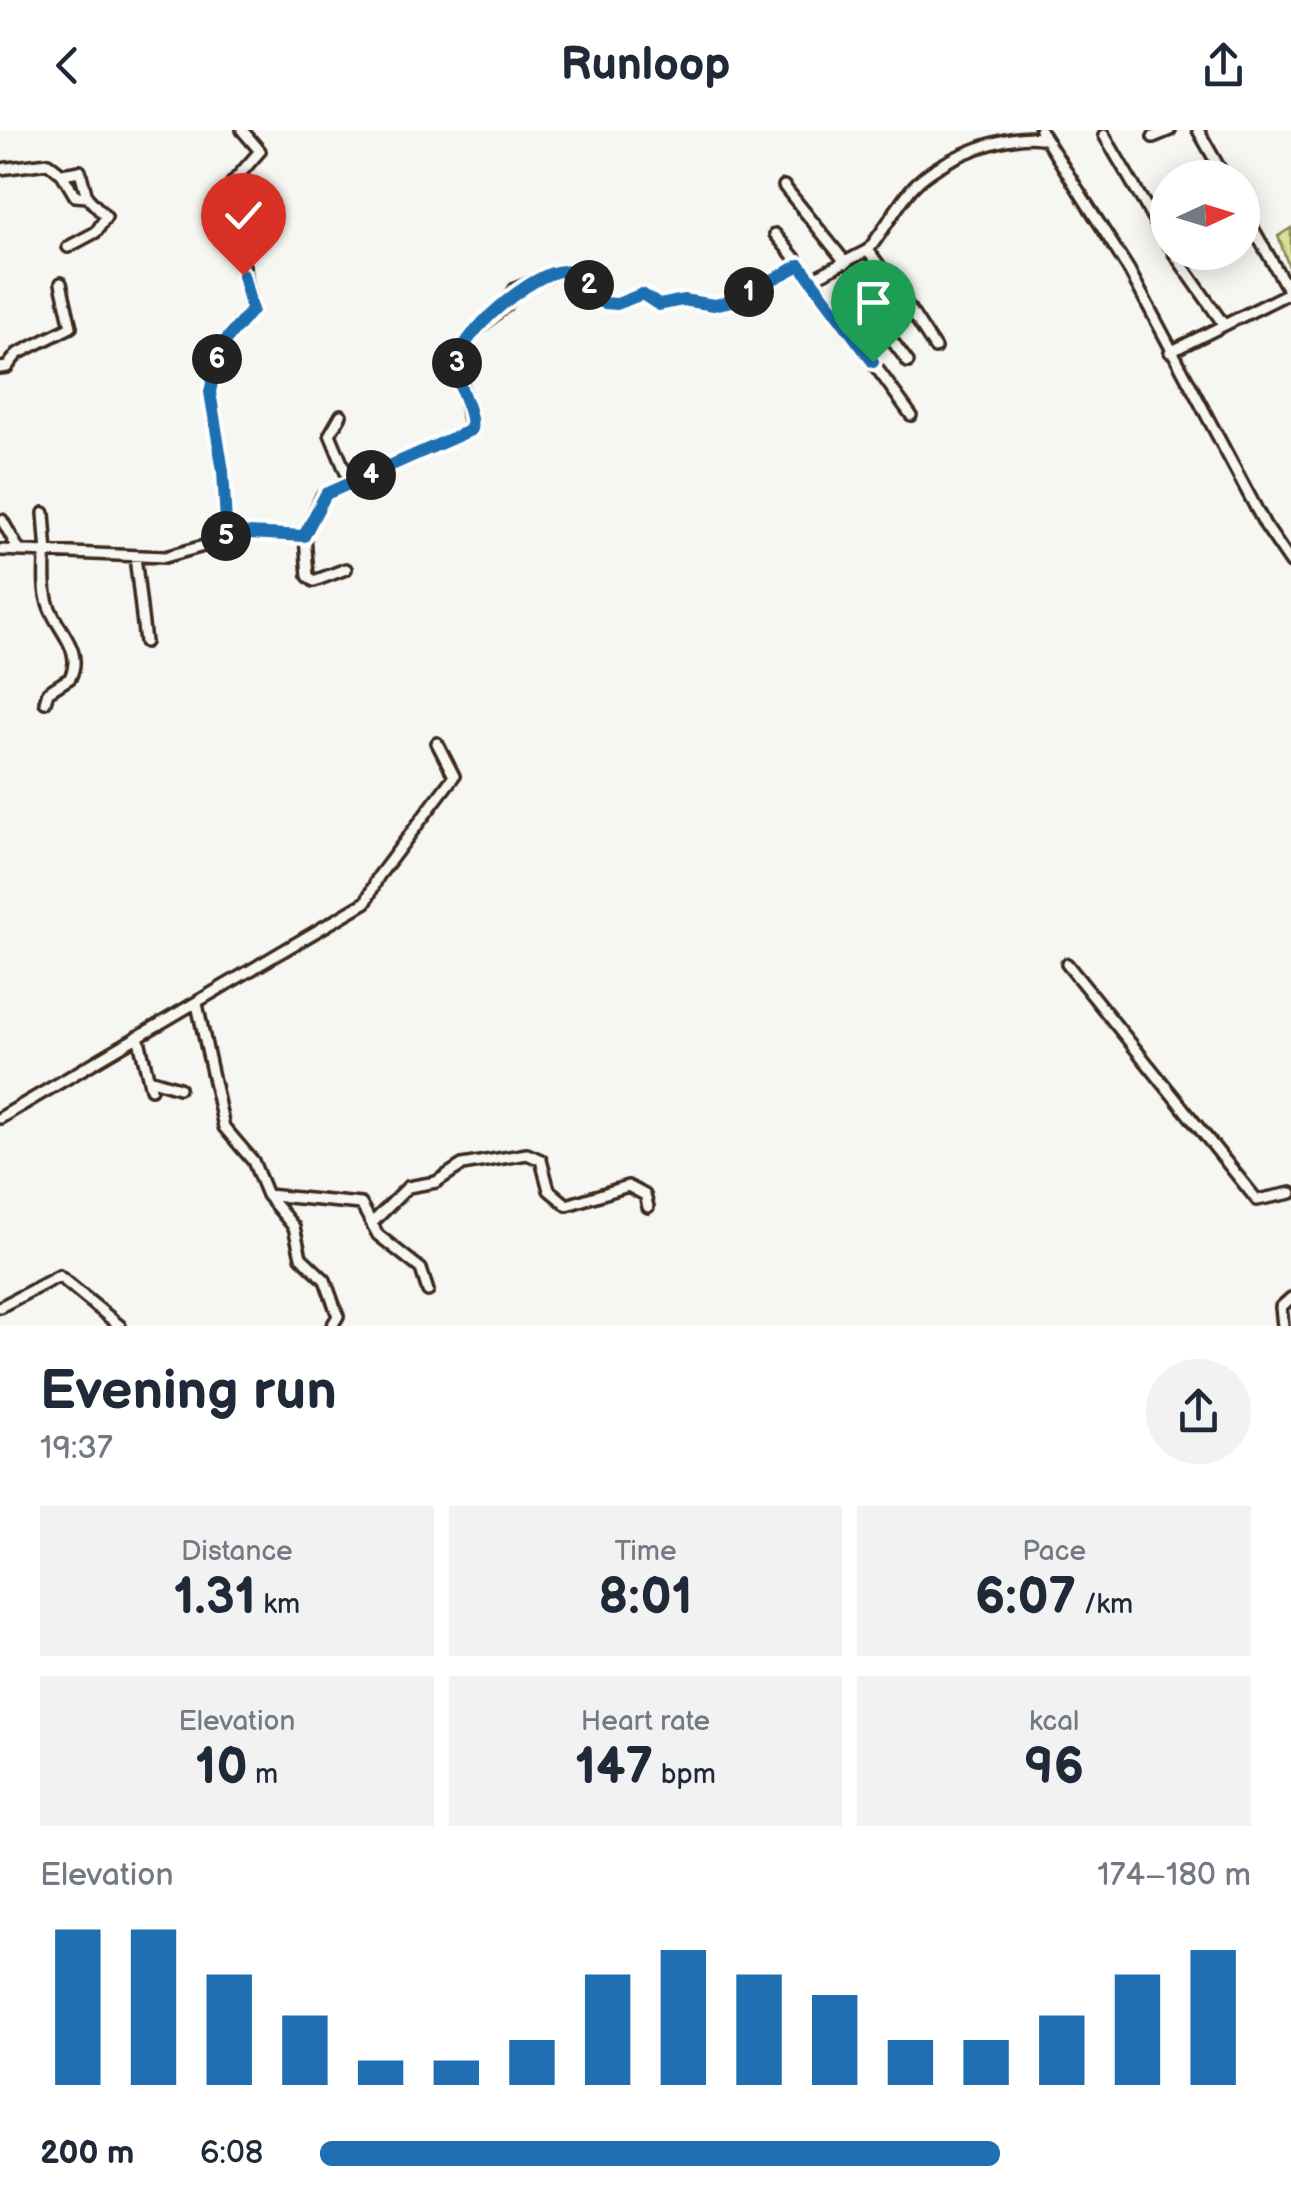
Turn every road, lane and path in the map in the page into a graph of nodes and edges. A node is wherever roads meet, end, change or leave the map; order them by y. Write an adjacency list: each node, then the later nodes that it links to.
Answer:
1 (242, 130): 13 (street)
2 (1170, 130): 6 (street)
3 (1198, 130): 7 (street)
4 (1043, 135): 17 (street); 28 (street)
5 (1104, 135): 12 (street)
6 (1153, 138)
7 (1215, 160)
8 (0, 168): 9 (street)
9 (62, 174): 11 (street); 11 (street)
10 (784, 186): 18 (street)
11 (87, 197): 16 (street)
12 (1150, 213)
13 (274, 222)
14 (775, 234): 19 (street)
15 (1260, 240): 24 (street)
16 (68, 247)
17 (868, 250): 18 (street); 25 (street)
18 (846, 263): 22 (street)
19 (800, 265): 22 (street); 33 (street)
20 (244, 266): 37 (street)
21 (1185, 270): 26 (street)
22 (812, 279): 32 (street)
23 (61, 283): 30 (street)
24 (1291, 293): 26 (street)
25 (902, 297): 27 (street); 29 (street)
26 (1224, 326): 28 (street)
27 (935, 348)
28 (1170, 352): 42 (street)
29 (908, 362)
30 (0, 368)
31 (341, 416): 33 (street)
32 (910, 416)
33 (352, 485): 36 (street)
34 (44, 513): 40 (street)
35 (2, 520): 39 (street)
36 (304, 536): 37 (street); 43 (street)
37 (227, 540): 41 (street)
38 (0, 550): 39 (street)
39 (19, 550): 40 (street)
40 (46, 554): 41 (street); 45 (street)
41 (135, 556): 44 (street)
42 (1291, 563)
43 (346, 570)
44 (145, 642)
45 (45, 702)
46 (437, 744): 48 (street)
47 (1068, 964): 52 (street)
48 (197, 1004): 49 (street); 53 (street)
49 (138, 1036): 50 (street); 51 (street)
50 (179, 1088)
51 (0, 1118)
52 (1291, 1193)
53 (267, 1195): 55 (street); 60 (street)
54 (648, 1207): 55 (street)
55 (373, 1222): 56 (street)
56 (428, 1291)
57 (1291, 1298): 61 (street)
58 (0, 1306): 59 (street)
59 (120, 1326)
60 (332, 1326)
61 (1282, 1326)

